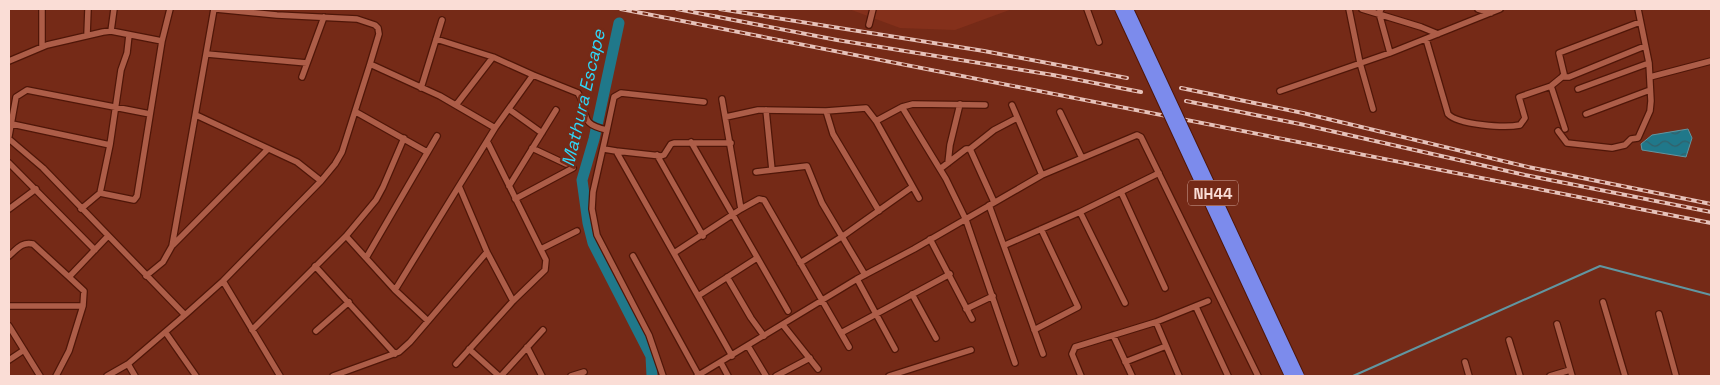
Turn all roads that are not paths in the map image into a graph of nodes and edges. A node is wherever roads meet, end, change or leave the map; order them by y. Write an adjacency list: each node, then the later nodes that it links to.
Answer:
1 (42, 9): 30 (street)
2 (88, 9): 23 (street)
3 (114, 9): 21 (street)
4 (170, 9): 27 (street)
5 (215, 9): 17 (street); 32 (street)
6 (873, 9): 20 (street)
7 (1087, 9): 28 (street)
8 (1120, 9): 221 (highway, NH44, bridge)
9 (1128, 9): 222 (highway, NH44, bridge)
10 (1349, 9): 36 (street)
11 (1362, 9): 15 (street)
12 (1478, 9): 16 (street)
13 (1500, 9): 16 (street)
14 (1638, 9): 19 (street)
15 (1380, 11): 22 (street); 31 (street)
16 (1491, 13): 22 (street)
17 (324, 18): 37 (street); 39 (street)
18 (442, 20): 25 (street)
19 (1640, 22): 29 (street); 42 (street)
20 (869, 25)
21 (111, 31): 23 (street); 24 (street)
22 (1438, 34): 26 (street)
23 (87, 35): 30 (street)
24 (129, 35): 27 (street); 56 (street)
25 (436, 38): 33 (street); 45 (street)
26 (1426, 39): 31 (street); 44 (street)
27 (162, 41): 64 (street)
28 (1099, 42)
29 (1645, 46): 38 (street); 42 (street)
30 (42, 47): 34 (street)
31 (1390, 53): 36 (street)
32 (207, 54): 37 (street); 66 (street)
33 (494, 57): 40 (street); 52 (street)
34 (9, 61)
35 (1711, 61): 43 (street)
36 (1360, 62): 48 (street); 57 (street)
37 (307, 63): 41 (street)
38 (1649, 63): 43 (street); 46 (street)
39 (370, 64): 45 (street); 62 (street)
40 (533, 75): 58 (street); 72 (street)
41 (302, 77)
42 (1562, 77): 44 (street)
43 (1650, 77): 47 (street)
44 (1551, 86): 73 (street)
45 (422, 88): 52 (street)
46 (1578, 89)
47 (1650, 90): 65 (street); 74 (street)
48 (1280, 91)
49 (722, 99): 67 (street)
50 (704, 102): 72 (street)
51 (960, 104): 53 (street); 55 (street); 91 (street)
52 (456, 105): 71 (street)
53 (985, 105)
54 (1012, 105): 68 (street)
55 (902, 106): 69 (street); 95 (street)
56 (116, 108): 64 (street); 70 (street); 82 (street)
57 (1373, 109)
58 (510, 110): 71 (street); 75 (street)
59 (556, 110): 75 (street)
60 (766, 110): 61 (street); 67 (street); 96 (street)
61 (826, 111): 69 (street); 113 (street)
62 (356, 112): 78 (street); 100 (street)
63 (1060, 112): 90 (street)
64 (150, 114): 106 (street)
65 (1586, 114)
66 (196, 115): 84 (street); 125 (street)
67 (726, 117): 81 (street)
68 (1017, 118): 85 (street); 99 (street)
69 (876, 121): 103 (street)
70 (12, 124): 77 (street); 82 (street)
71 (495, 128): 79 (street)
72 (605, 129): 86 (street)
73 (1565, 129)
74 (1558, 131)
75 (542, 133): 83 (street)
76 (437, 136): 88 (street)
77 (9, 138): 111 (street)
78 (404, 138): 88 (street); 120 (street)
79 (487, 141): 101 (street); 102 (street)
80 (690, 142): 81 (street); 89 (street); 115 (street)
81 (730, 143): 112 (street)
82 (110, 145): 106 (street)
83 (532, 148): 93 (street); 102 (street)
84 (268, 149): 100 (street); 125 (street)
85 (970, 149): 91 (street); 109 (street)
86 (604, 150): 87 (street); 210 (street)
87 (616, 151): 89 (street); 129 (street)
88 (427, 152): 132 (street)
89 (658, 155): 121 (street)
90 (1082, 158): 98 (street); 99 (street)
91 (948, 162): 95 (street)
92 (9, 163): 104 (street)
93 (566, 164)
94 (572, 168): 108 (street)
95 (940, 168): 116 (street)
96 (772, 170): 97 (street); 122 (street)
97 (756, 172)
98 (1159, 173): 105 (street); 220 (street)
99 (1042, 175): 109 (street)
100 (321, 182): 142 (street)
101 (459, 186): 128 (street); 144 (street)
102 (509, 186): 108 (street)
103 (912, 187): 107 (street); 113 (street)
104 (36, 189): 110 (street); 127 (street)
105 (1121, 192): 114 (street); 143 (street)
106 (100, 193): 111 (street)
107 (919, 198)
108 (515, 199): 126 (street)
109 (992, 204): 116 (street); 124 (street)
110 (9, 209)
111 (81, 209): 119 (street)
112 (741, 209): 115 (street); 134 (street)
113 (878, 210): 122 (street)
114 (1080, 212): 117 (street); 153 (street)
115 (732, 214): 121 (street); 133 (street)
116 (966, 220): 123 (street); 147 (street)
117 (1041, 229): 124 (street); 170 (street)
118 (577, 231): 126 (street)
119 (108, 236): 127 (street); 138 (street)
120 (346, 236): 132 (street); 135 (street)
121 (703, 236): 129 (street)
122 (842, 236): 134 (street); 137 (street)
123 (930, 239): 136 (street); 137 (street)
124 (1005, 245): 170 (street)
125 (172, 246): 138 (street)
126 (541, 249): 148 (street)
127 (95, 250): 139 (street)
128 (487, 252): 148 (street); 163 (street)
129 (674, 253): 146 (street)
130 (9, 256): 139 (street)
131 (633, 256): 211 (street)
132 (366, 258): 144 (street)
133 (757, 258): 140 (street); 158 (street)
134 (800, 263): 149 (street)
135 (315, 266): 151 (street); 168 (street)
136 (950, 274): 145 (street); 157 (street)
137 (865, 275): 141 (street)
138 (146, 276): 161 (street)
139 (69, 277): 155 (street)
140 (727, 277): 146 (street); 175 (street)
141 (856, 279): 149 (street); 159 (street)
142 (223, 281): 161 (street); 168 (street)
143 (1165, 288)
144 (395, 290): 163 (street)
145 (912, 294): 159 (street); 176 (street)
146 (698, 296): 188 (street)
147 (993, 296): 157 (street); 194 (street)
148 (513, 301): 182 (street)
149 (822, 301): 166 (street); 173 (street)
150 (1208, 301): 156 (street)
151 (349, 302): 171 (street); 186 (street)
152 (1603, 302): 227 (street)
153 (1125, 303)
154 (9, 306): 155 (street)
155 (83, 306): 201 (street)
156 (1196, 307): 164 (street); 219 (street)
157 (966, 309): 162 (street)
158 (788, 311)
159 (877, 314): 173 (street); 183 (street)
160 (1659, 314): 228 (street)
161 (185, 315): 172 (street)
162 (972, 319)
163 (428, 322): 186 (street)
164 (1156, 322): 174 (street); 179 (street)
165 (1557, 324): 198 (street)
166 (783, 325): 175 (street); 189 (street)
167 (10, 328): 184 (street)
168 (252, 330): 205 (street)
169 (542, 330): 180 (street)
170 (1034, 330): 187 (street)
171 (316, 331)
172 (166, 333): 195 (street); 204 (street)
173 (841, 333): 181 (street)
174 (1113, 335): 191 (street); 216 (street)
175 (764, 336): 178 (street)
176 (936, 338)
177 (1509, 340): 224 (street)
178 (748, 346): 188 (street); 213 (street)
179 (1166, 346): 191 (street); 218 (street)
180 (527, 347): 207 (street); 208 (street)
181 (850, 347)
182 (470, 349): 196 (street); 207 (street)
183 (895, 349)
184 (24, 350): 190 (street); 200 (street)
185 (971, 350): 215 (street)
186 (395, 354): 206 (street)
187 (1043, 354)
188 (732, 356): 193 (street)
189 (810, 358): 197 (street); 214 (street)
190 (9, 360)
191 (1125, 362): 217 (street)
192 (1465, 362): 223 (street)
193 (721, 363): 211 (street); 212 (street)
194 (1015, 363)
195 (128, 364): 202 (street); 203 (street)
196 (456, 364)
197 (818, 369)
198 (1570, 370): 225 (street); 226 (street)
199 (584, 372): 209 (street)
200 (40, 376)
201 (56, 376)
202 (107, 376)
203 (135, 376)
204 (196, 376)
205 (280, 376)
206 (333, 376)
207 (500, 376)
208 (542, 376)
209 (571, 376)
210 (663, 376)
211 (698, 376)
212 (728, 376)
213 (766, 376)
214 (776, 376)
215 (889, 376)
216 (1081, 376)
217 (1132, 376)
218 (1179, 376)
219 (1228, 376)
220 (1258, 376)
221 (1290, 376)
222 (1299, 376)
223 (1469, 376)
224 (1520, 376)
225 (1550, 376)
226 (1572, 376)
227 (1624, 376)
228 (1676, 376)

